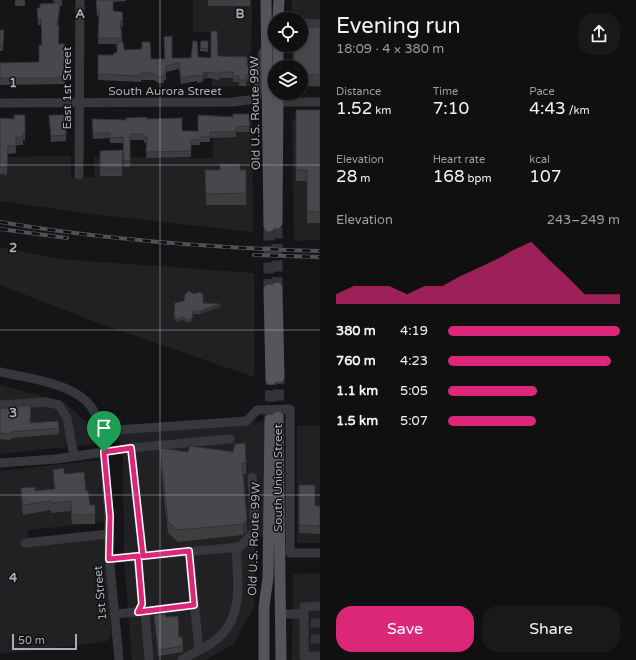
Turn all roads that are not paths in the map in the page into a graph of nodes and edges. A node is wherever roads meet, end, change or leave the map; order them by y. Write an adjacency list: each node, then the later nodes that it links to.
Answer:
1 (80, 0): 14 (street, East 1st Street)
2 (266, 0): 7 (main road, Old U.S. Route 99W)
3 (279, 0): 4 (main road)
4 (278, 12)
5 (308, 23): 6 (street)
6 (320, 24)
7 (267, 26): 8 (main road, Old U.S. Route 99W); 14 (street, South Aurora Street)
8 (268, 60)
9 (269, 100): 10 (main road, Old U.S. Route 99W)
10 (278, 100)
11 (303, 100): 12 (street)
12 (320, 102)
13 (0, 103): 14 (street, South Aurora Street)
14 (79, 103): 15 (street, East 1st Street)
15 (79, 175)
16 (273, 289): 18 (main road)
17 (0, 372): 20 (street)
18 (275, 378)
19 (0, 405): 24 (street)
20 (102, 431): 23 (street); 31 (street, South Union Street)
21 (230, 440): 22 (street)
22 (131, 448): 23 (street); 32 (street)
23 (104, 452): 24 (street); 27 (street, 1st Street)
24 (74, 456): 25 (street)
25 (0, 463)
26 (252, 477): 29 (street)
27 (109, 534): 28 (street); 33 (street, 1st Street)
28 (25, 543)
29 (236, 547): 30 (street); 40 (street)
30 (189, 551): 32 (street); 34 (street)
31 (320, 553)
32 (140, 556): 33 (street); 36 (street)
33 (109, 559): 37 (street, 1st Street)
34 (194, 605): 36 (street); 40 (street)
35 (320, 606): 39 (street)
36 (141, 612): 37 (street); 43 (street)
37 (114, 614): 42 (street, 1st Street)
38 (280, 614): 39 (street); 45 (main road, Old U.S. Route 99W); 46 (main road, Old U.S. Route 99W)
39 (306, 620): 41 (street)
40 (199, 650): 44 (street)
41 (320, 656)
42 (119, 660)
43 (149, 660)
44 (182, 660)
45 (264, 660)
46 (280, 660)

